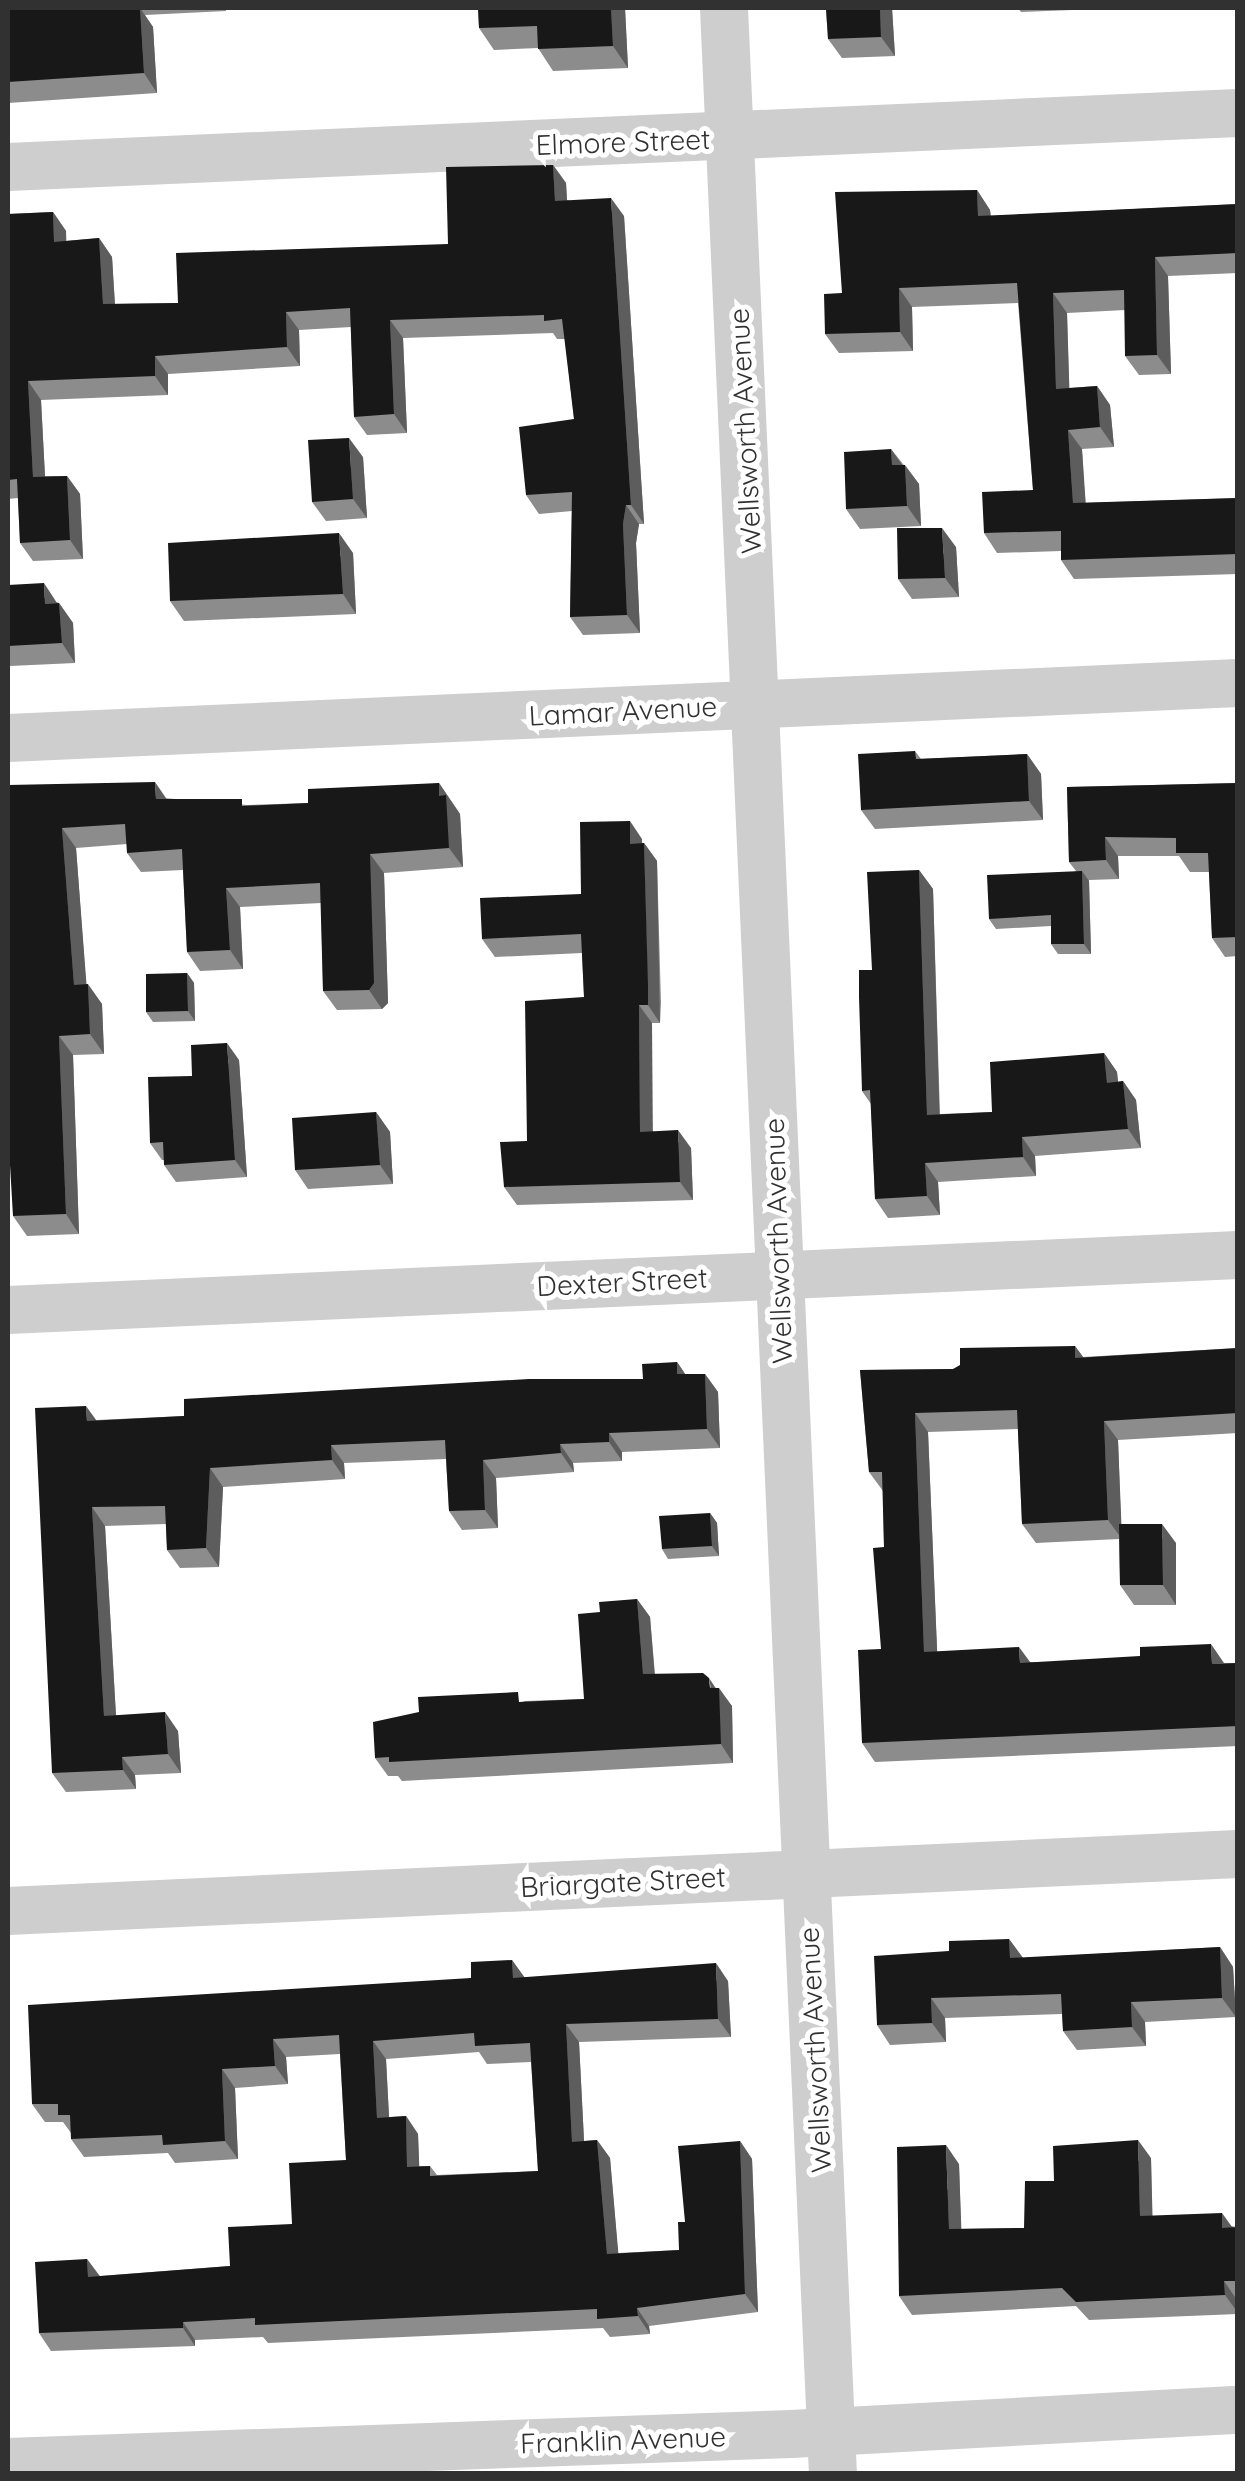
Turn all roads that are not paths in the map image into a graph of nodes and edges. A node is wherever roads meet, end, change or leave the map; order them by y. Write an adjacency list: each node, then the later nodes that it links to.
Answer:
1 (724, 8): 3 (street, Wellsworth Avenue)
2 (1238, 114): 3 (street, Elmore Street)
3 (730, 138): 4 (street, Elmore Street); 6 (street, Wellsworth Avenue)
4 (8, 167)
5 (1238, 683): 6 (street, Lamar Avenue)
6 (756, 705): 7 (street, Lamar Avenue); 9 (street, Wellsworth Avenue)
7 (8, 738)
8 (1238, 1256): 9 (street, Dexter Street)
9 (780, 1274): 10 (street, Dexter Street); 12 (street, Wellsworth Avenue)
10 (8, 1310)
11 (1238, 1854): 12 (street, Briargate Street)
12 (807, 1877): 13 (street, Briargate Street); 15 (street, Wellsworth Avenue)
13 (8, 1911)
14 (1238, 2410): 15 (street, Franklin Avenue)
15 (832, 2451): 16 (street, Franklin Avenue)
16 (8, 2462)

